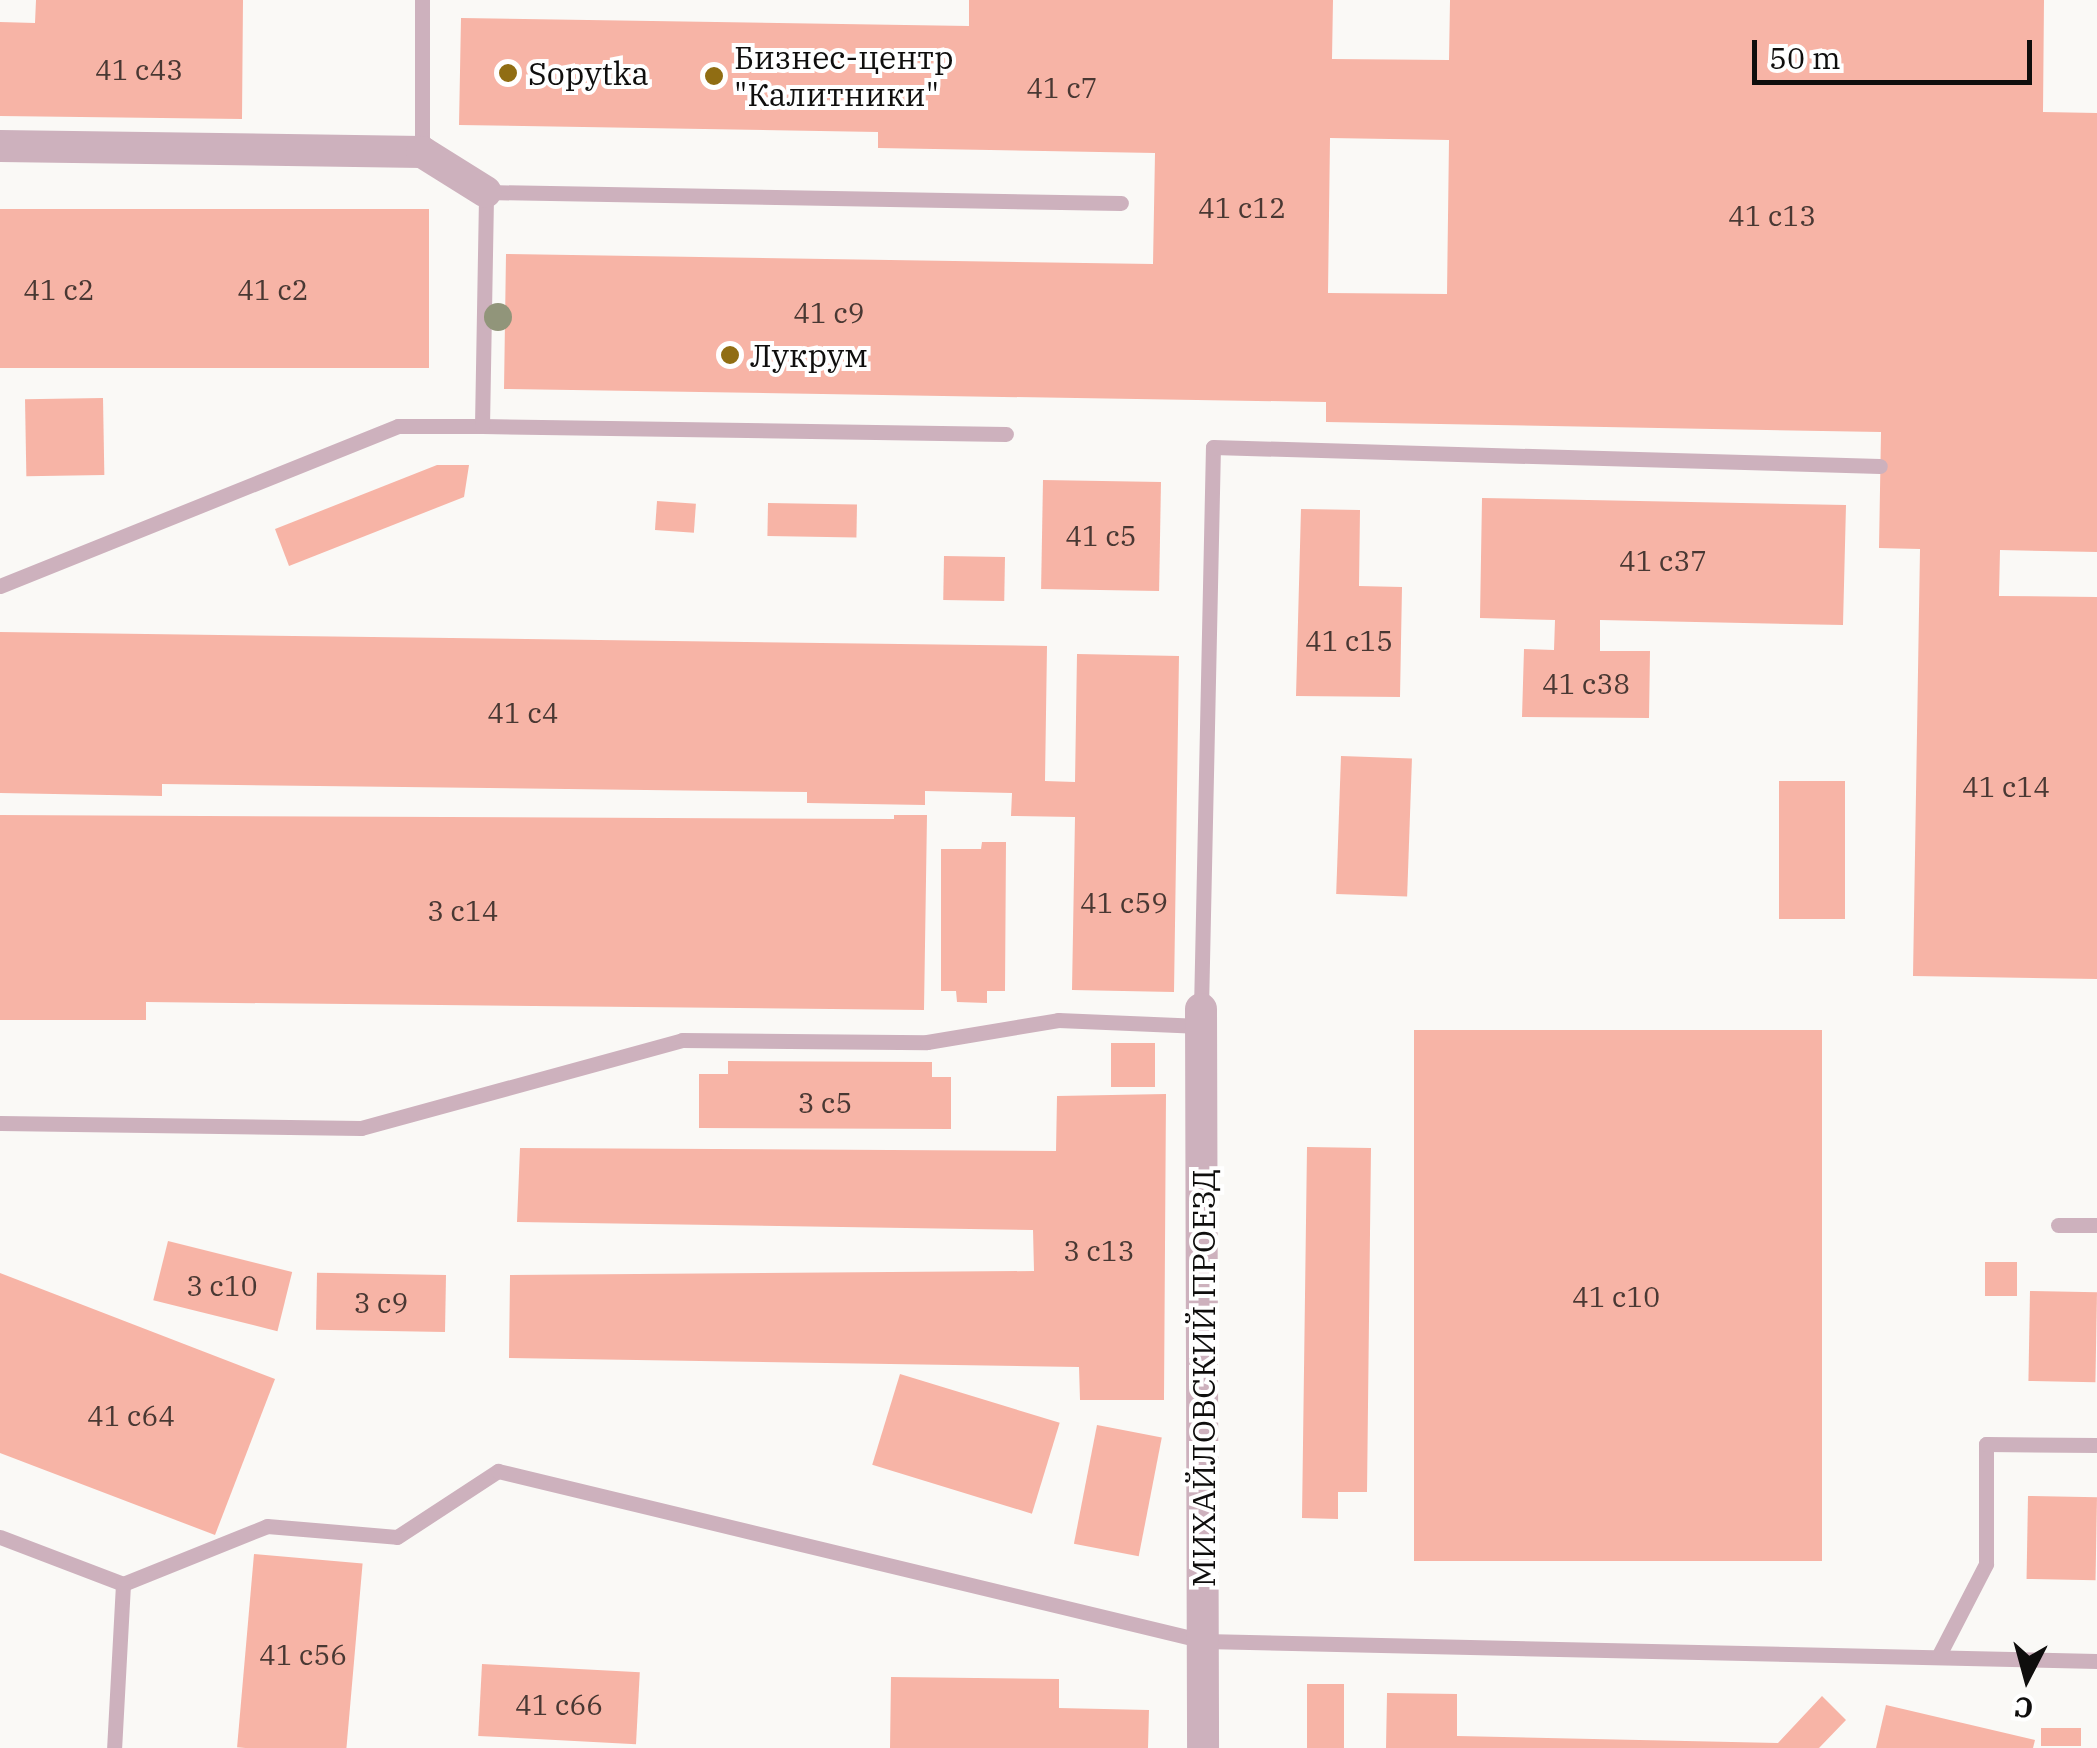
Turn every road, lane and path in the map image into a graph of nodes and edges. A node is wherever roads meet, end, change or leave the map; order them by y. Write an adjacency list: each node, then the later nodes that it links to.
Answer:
1 (422, 0): 3 (lane)
2 (0, 146): 3 (street)
3 (422, 152): 4 (street)
4 (486, 192): 5 (lane); 6 (lane)
5 (1121, 203)
6 (482, 426): 7 (lane); 9 (lane)
7 (1006, 434)
8 (1880, 466): 10 (lane)
9 (0, 586)
10 (1201, 1018): 11 (lane); 17 (street, МИХАЙЛОВСКИЙ ПРОЕЗД)
11 (0, 1123)
12 (2058, 1225): 13 (lane)
13 (2097, 1225)
14 (2097, 1445): 18 (lane)
15 (0, 1537): 16 (lane)
16 (124, 1584): 17 (lane); 20 (lane)
17 (1204, 1641): 18 (lane); 21 (street, МИХАЙЛОВСКИЙ ПРОЕЗД)
18 (1938, 1658): 19 (lane)
19 (2097, 1661)
20 (114, 1748)
21 (1203, 1748)

